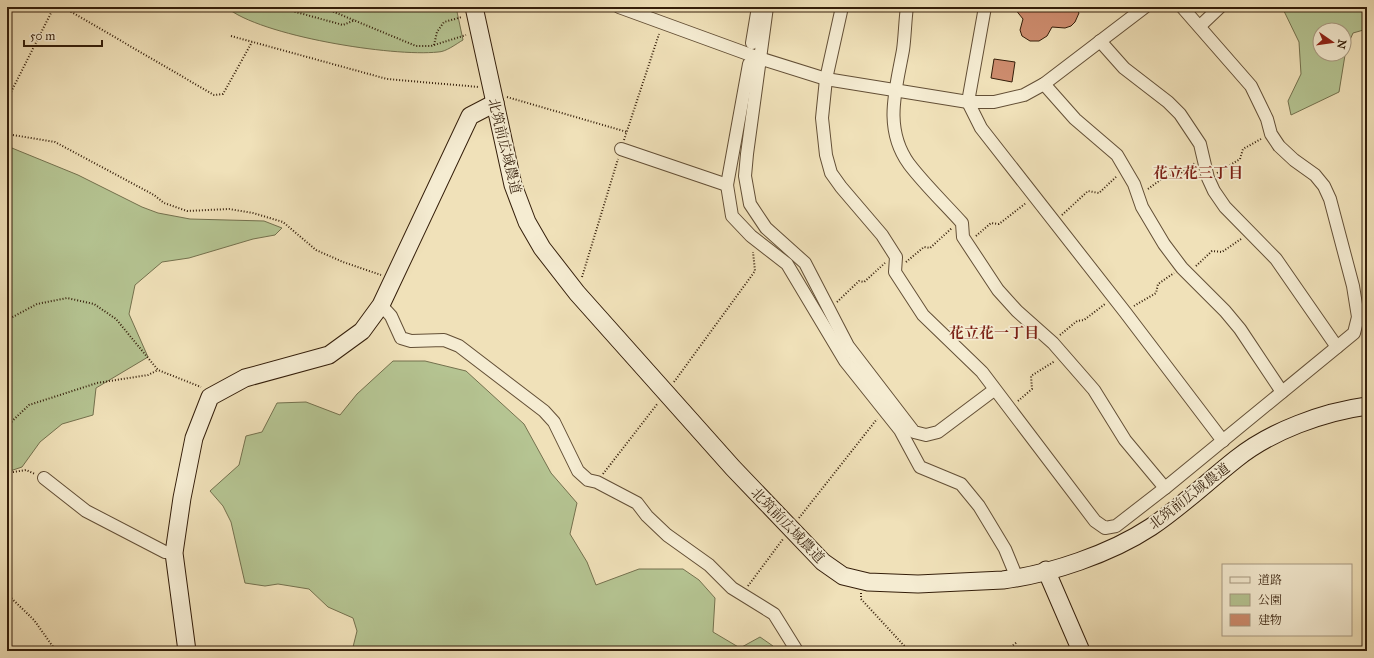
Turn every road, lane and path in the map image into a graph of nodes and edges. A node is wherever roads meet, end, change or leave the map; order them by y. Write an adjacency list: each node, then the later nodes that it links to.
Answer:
1 (42, 7): 15 (path)
2 (54, 7): 15 (path)
3 (63, 7): 22 (path)
4 (322, 7): 17 (path)
5 (619, 7): 25 (street)
6 (758, 7): 23 (street)
7 (767, 7): 25 (street)
8 (842, 7): 27 (street)
9 (907, 7): 29 (street)
10 (985, 7): 32 (street)
11 (1145, 7): 21 (street)
12 (1182, 7): 18 (street)
13 (1220, 7): 18 (street)
14 (277, 9): 17 (path)
15 (53, 10): 31 (path)
16 (475, 11): 19 (street, 北筑前広域農道); 24 (path)
17 (355, 20): 24 (path)
18 (1200, 26): 35 (street)
19 (479, 32): 24 (path); 30 (street, 北筑前広域農道)
20 (231, 36): 22 (path)
21 (1100, 41): 28 (street); 37 (street)
22 (252, 42): 30 (path)
23 (752, 43)
24 (434, 45)
25 (760, 58): 27 (street); 45 (street)
26 (749, 64): 40 (street)
27 (826, 79): 29 (street); 50 (street)
28 (1044, 84): 32 (street); 38 (street)
29 (894, 89): 32 (street); 44 (street)
30 (493, 95): 33 (path); 53 (street); 64 (street, 北筑前広域農道)
31 (7, 100)
32 (968, 102): 41 (street)
33 (627, 132)
34 (7, 134): 53 (path)
35 (1271, 134): 39 (path); 60 (street)
36 (621, 149): 40 (street)
37 (1204, 156): 39 (street); 42 (path)
38 (1125, 169): 42 (street); 43 (path)
39 (1208, 178): 46 (street)
40 (727, 185): 47 (street)
41 (1034, 196): 43 (street); 48 (path)
42 (1138, 196): 51 (street)
43 (1054, 222): 54 (street)
44 (962, 223): 48 (street); 52 (path)
45 (772, 234): 49 (street); 56 (street)
46 (1249, 234): 51 (path); 60 (street)
47 (751, 236): 49 (street); 64 (path)
48 (963, 238): 59 (street)
49 (765, 247): 69 (street)
50 (896, 257): 52 (street); 56 (path)
51 (1185, 271): 57 (path); 65 (street)
52 (895, 272): 63 (street)
53 (394, 278): 55 (street)
54 (1114, 298): 57 (street); 59 (path)
55 (381, 305): 66 (street); 74 (street)
56 (829, 309): 63 (street)
57 (1125, 312): 71 (street)
58 (7, 320): 62 (path)
59 (1052, 341): 61 (street)
60 (1337, 347): 65 (street)
61 (1064, 355): 68 (path); 75 (street)
62 (158, 370): 66 (path); 70 (path)
63 (994, 390): 68 (street)
64 (667, 392): 74 (path); 76 (street, 北筑前広域農道)
65 (1282, 392): 71 (street)
66 (210, 397): 77 (street)
67 (1367, 406): 78 (street, 北筑前広域農道)
68 (1009, 409): 75 (street)
69 (884, 410): 76 (path); 79 (street)
70 (7, 426)
71 (1223, 441): 75 (street)
72 (7, 473): 73 (path)
73 (44, 478): 77 (street)
74 (597, 482): 81 (street)
75 (1164, 488)
76 (791, 528): 80 (street, 北筑前広域農道); 81 (path)
77 (174, 552): 85 (street)
78 (1046, 570): 79 (street, 北筑前広域農道); 89 (street)
79 (1017, 578): 80 (street, 北筑前広域農道)
80 (859, 580): 87 (path)
81 (743, 593): 86 (street)
82 (7, 594): 84 (path)
83 (1017, 642): 88 (path)
84 (56, 651)
85 (187, 651)
86 (797, 651)
87 (909, 651)
88 (1006, 651)
89 (1081, 651)

